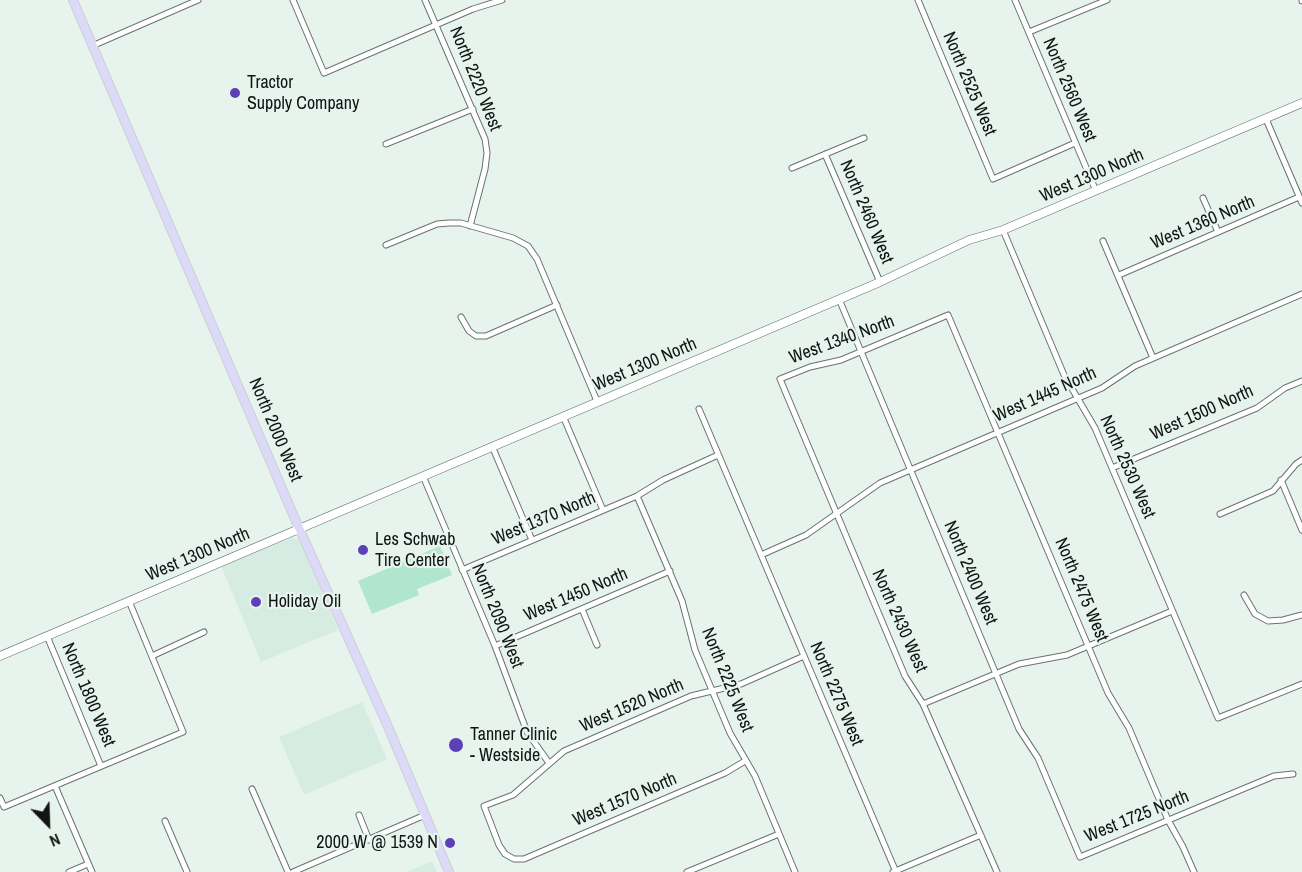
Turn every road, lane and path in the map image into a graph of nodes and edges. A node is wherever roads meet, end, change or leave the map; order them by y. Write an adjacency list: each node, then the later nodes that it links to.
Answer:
1 (73, 0): 11 (main road, North 2000 West)
2 (198, 0): 11 (street)
3 (293, 0): 9 (street)
4 (425, 0): 9 (street, North 2220 West)
5 (502, 0): 9 (street)
6 (918, 0): 16 (street, North 2525 West)
7 (1015, 0): 10 (street, North 2560 West)
8 (1107, 0): 10 (street)
9 (437, 25): 13 (street, North 2220 West)
10 (1029, 32): 16 (street, North 2560 West)
11 (92, 46): 55 (main road, North 2000 West)
12 (1302, 103): 14 (street, West 1300 North)
13 (473, 109): 17 (street); 23 (street, North 2220 West)
14 (1266, 119): 20 (street, West 1300 North); 22 (street)
15 (864, 138): 18 (street)
16 (1075, 143): 20 (street, North 2560 West)
17 (386, 144)
18 (825, 154): 19 (street); 29 (street, North 2460 West)
19 (792, 168)
20 (1096, 190): 24 (street, West 1300 North)
21 (1203, 198): 25 (street)
22 (1300, 200): 25 (street, West 1360 North)
23 (470, 226): 27 (street); 32 (street)
24 (1003, 230): 29 (street, West 1300 North); 39 (street, North 2530 West)
25 (1218, 232): 28 (street, West 1360 North)
26 (1103, 241): 28 (street)
27 (386, 245)
28 (1119, 275): 36 (street)
29 (880, 282): 31 (street, West 1300 North)
30 (1302, 294): 36 (street, West 1445 North)
31 (839, 299): 35 (street, North 2400 West); 40 (street, West 1300 North)
32 (557, 306): 34 (street); 40 (street)
33 (948, 315): 35 (street, West 1340 North); 43 (street, North 2475 West)
34 (460, 317)
35 (861, 351): 37 (street, West 1340 North); 48 (street, North 2400 West)
36 (1153, 358): 39 (street, West 1445 North)
37 (780, 379): 54 (street, North 2430 West)
38 (1302, 381): 47 (street, West 1500 North)
39 (1078, 398): 43 (street, West 1445 North); 47 (street, North 2530 West)
40 (597, 401): 42 (street, West 1300 North)
41 (699, 409): 45 (street, North 2275 West)
42 (563, 416): 44 (street, West 1300 North); 52 (street)
43 (998, 433): 48 (street, West 1445 North); 70 (street, North 2475 West)
44 (492, 446): 49 (street, West 1300 North); 57 (street)
45 (718, 455): 51 (street, West 1370 North); 58 (street, North 2275 West)
46 (1302, 460): 50 (street)
47 (1112, 468): 64 (street, North 2530 West)
48 (911, 470): 54 (street, West 1445 North); 74 (street, North 2400 West)
49 (423, 476): 55 (street, West 1300 North); 59 (street, North 2090 West)
50 (1281, 480): 53 (street); 56 (street)
51 (637, 496): 52 (street, West 1370 North); 60 (street, North 2225 West)
52 (603, 510): 57 (street, West 1370 North)
53 (1220, 513)
54 (837, 514): 58 (street); 77 (street, North 2430 West)
55 (300, 529): 62 (street, West 1300 North); 86 (main road, North 2000 West)
56 (1302, 530)
57 (532, 540): 59 (street, West 1370 North)
58 (761, 555): 73 (street, North 2275 West)
59 (462, 570): 69 (street, North 2090 West)
60 (669, 571): 63 (street, West 1450 North); 76 (street, North 2225 West)
61 (1244, 595): 65 (street)
62 (129, 601): 67 (street, West 1300 North); 72 (street)
63 (582, 609): 68 (street); 69 (street, West 1450 North)
64 (1172, 611): 70 (street); 75 (street, North 2530 West)
65 (1302, 615)
66 (204, 632): 72 (street)
67 (47, 636): 71 (street, West 1300 North); 80 (street, North 1800 West)
68 (597, 645)
69 (495, 646): 79 (street, North 2090 West)
70 (1088, 646): 74 (street); 88 (street, North 2475 West)
71 (0, 656)
72 (152, 656): 80 (street)
73 (804, 656): 76 (street, West 1520 North); 103 (street, North 2275 West)
74 (996, 673): 77 (street); 93 (street, North 2400 West)
75 (1302, 684)
76 (712, 690): 78 (street, North 2225 West); 79 (street, West 1520 North)
77 (923, 704): 91 (street, North 2430 West)
78 (745, 761): 85 (street, West 1570 North); 90 (street, North 2225 West)
79 (549, 763): 85 (street, West 1520 North)
80 (101, 766): 82 (street)
81 (1293, 774): 88 (street, West 1725 North)
82 (55, 786): 84 (street); 94 (street)
83 (252, 789): 98 (street)
84 (0, 798)
85 (484, 806)
86 (425, 815): 92 (street); 100 (main road, North 2000 West)
87 (359, 816): 92 (street)
88 (1168, 820): 93 (street, West 1725 North); 105 (street, North 2475 West)
89 (165, 821): 97 (street)
90 (779, 834): 101 (street); 102 (street, North 2225 West)
91 (981, 835): 103 (street); 104 (street, North 2430 West)
92 (369, 840): 99 (street)
93 (1080, 857)
94 (88, 864): 95 (street); 96 (street)
95 (69, 872)
96 (92, 872)
97 (187, 872)
98 (288, 872)
99 (293, 872)
100 (449, 872)
101 (687, 872)
102 (795, 872)
103 (895, 872)
104 (997, 872)
105 (1194, 872)

